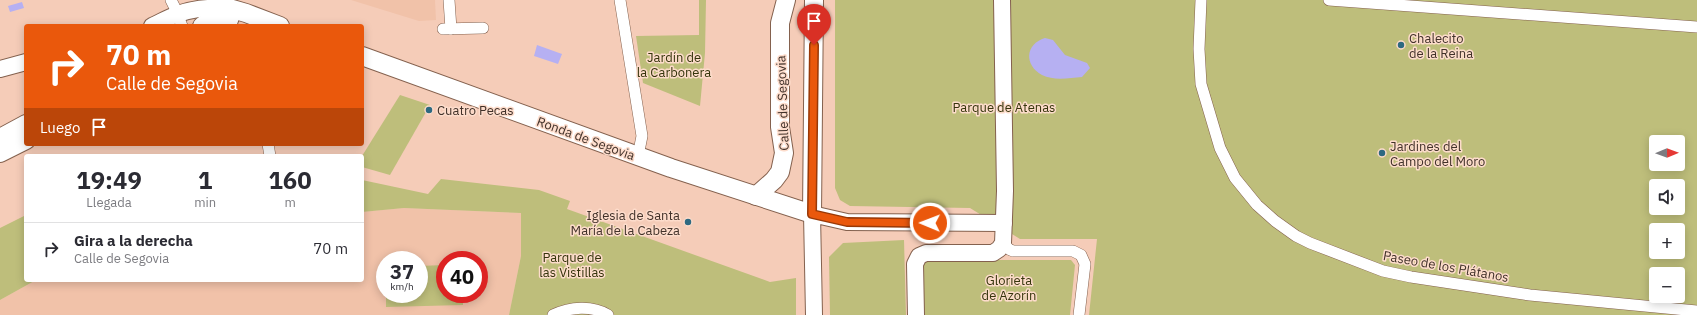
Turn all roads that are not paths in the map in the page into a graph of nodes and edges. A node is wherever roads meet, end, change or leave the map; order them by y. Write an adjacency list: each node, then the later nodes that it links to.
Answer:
1 (449, 0): 16 (street)
2 (620, 0): 24 (street)
3 (786, 0): 25 (main road, Calle de Segovia)
4 (814, 0): 26 (main road)
5 (1002, 0): 27 (street)
6 (1202, 0): 28 (street, Paseo de los Plátanos)
7 (1329, 0): 15 (street)
8 (222, 4): 9 (street); 10 (main road); 12 (main road); 13 (street)
9 (177, 9): 11 (street)
10 (250, 19): 14 (main road)
11 (155, 24)
12 (204, 24)
13 (229, 24)
14 (271, 24)
15 (1697, 27)
16 (483, 28)
17 (364, 57): 24 (main road, Ronda de Segovia)
18 (24, 63): 19 (street)
19 (0, 70)
20 (24, 125): 21 (main road)
21 (0, 138)
22 (24, 141): 23 (main road)
23 (0, 154)
24 (638, 156): 25 (main road, Ronda de Segovia)
25 (756, 196): 26 (main road, Ronda de Segovia)
26 (812, 214): 27 (street); 31 (street)
27 (1004, 230): 32 (street); 33 (street)
28 (1697, 311)
29 (553, 315): 30 (street)
30 (608, 315)
31 (814, 315)
32 (916, 315)
33 (1079, 315)

